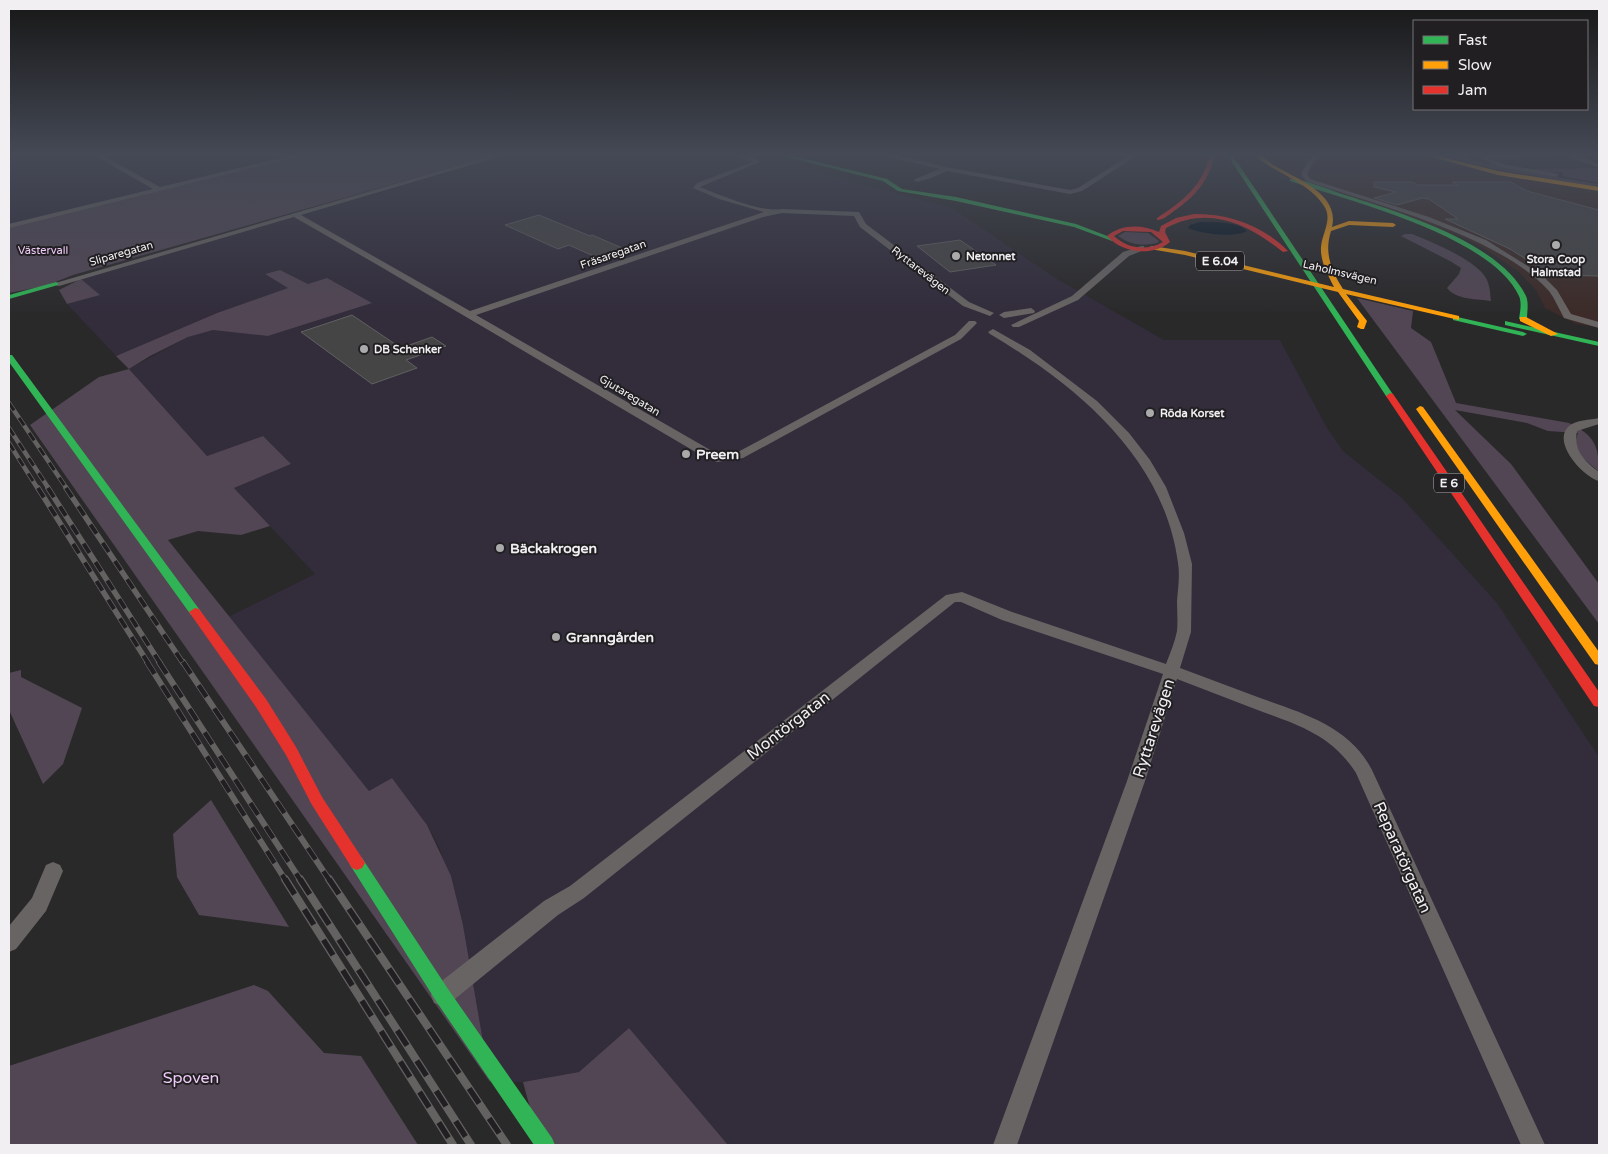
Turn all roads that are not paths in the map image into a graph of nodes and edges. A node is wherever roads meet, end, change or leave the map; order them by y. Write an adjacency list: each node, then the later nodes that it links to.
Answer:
1 (89, 207): 15 (street)
2 (323, 207): 14 (street, Sliparegatan)
3 (753, 207): 12 (street)
4 (989, 207): 20 (main road, Laholmsvägen)
5 (1013, 207): 16 (main road, Laholmsvägen)
6 (1174, 207): 17 (main road)
7 (1264, 207): 22 (main road, E 6)
8 (1277, 207): 18 (main road)
9 (1328, 207): 18 (main road)
10 (1370, 207): 32 (main road)
11 (1386, 207): 34 (street)
12 (772, 212): 13 (street, Fräsaregatan); 29 (street, Fräsaregatan)
13 (856, 214): 27 (street, Ryttarevägen)
14 (294, 215): 24 (street, Sliparegatan); 29 (street, Gjutaregatan)
15 (9, 226)
16 (1122, 229): 17 (main road, Laholmsvägen); 20 (main road)
17 (1135, 229): 19 (main road, Laholmsvägen)
18 (1328, 230): 25 (main road)
19 (1166, 239): 21 (main road); 22 (main road); 23 (main road, Laholmsvägen / E 6.04)
20 (1114, 240): 21 (main road, Laholmsvägen); 30 (street)
21 (1146, 248): 23 (main road, Laholmsvägen / E 6.04); 36 (street)
22 (1309, 274): 48 (main road, E 6)
23 (1286, 275): 33 (main road, Laholmsvägen / E 6.04)
24 (56, 284): 26 (main road)
25 (1505, 291)
26 (9, 297)
27 (966, 304): 28 (street, Ryttarevägen); 35 (street, Ryttarevägen)
28 (990, 313): 30 (street, Ryttarevägen); 35 (street, Ryttarevägen)
29 (468, 315): 35 (street, Gjutaregatan)
30 (1004, 315): 36 (street, Ryttarevägen)
31 (1502, 317): 32 (main road); 33 (main road, Laholmsvägen / E 6.04); 37 (main road); 38 (main road, Laholmsvägen)
32 (1523, 319): 38 (main road)
33 (1482, 321): 37 (main road, Laholmsvägen / E 6.04)
34 (1599, 325)
35 (980, 327): 36 (street); 41 (street, Ryttarevägen)
36 (1013, 328): 41 (street, Ryttarevägen)
37 (1523, 334): 40 (main road, Laholmsvägen)
38 (1554, 334): 39 (main road, Laholmsvägen)
39 (1599, 344)
40 (1599, 351)
41 (1027, 352): 47 (street, Ryttarevägen)
42 (9, 357): 51 (main road)
43 (1415, 403): 46 (main road, E 6)
44 (1599, 421): 45 (street)
45 (1599, 477)
46 (1599, 662)
47 (1171, 671): 51 (street, Montörgatan); 53 (street, Ryttarevägen); 54 (street, Reparatörgatan)
48 (1599, 702)
49 (53, 872): 50 (street)
50 (9, 942)
51 (442, 995): 52 (main road)
52 (544, 1145)
53 (1005, 1145)
54 (1533, 1145)

